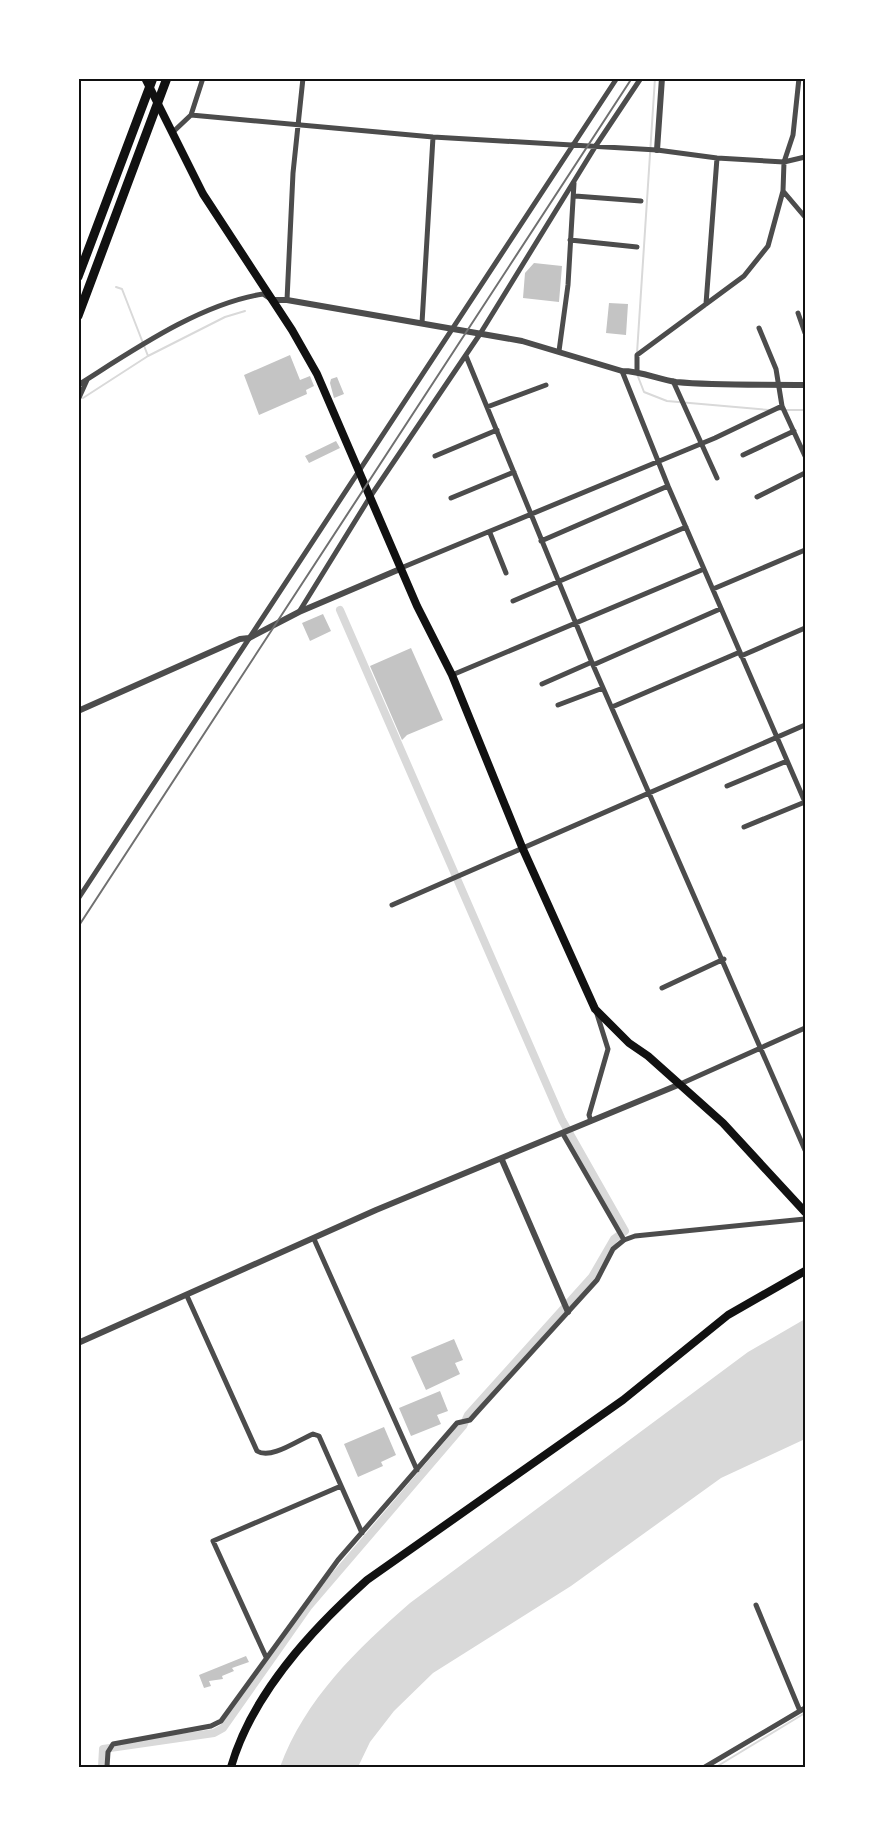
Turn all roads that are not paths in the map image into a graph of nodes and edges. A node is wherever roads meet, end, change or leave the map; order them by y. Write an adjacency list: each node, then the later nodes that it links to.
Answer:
1 (145, 78): 12 (main road)
2 (153, 78): 27 (highway)
3 (203, 78): 10 (street)
4 (303, 78): 11 (street)
5 (617, 78): 14 (street)
6 (640, 78): 15 (street)
7 (662, 78): 16 (street)
8 (799, 78): 19 (street)
9 (166, 80): 32 (highway)
10 (191, 115): 11 (street); 12 (street)
11 (300, 123): 13 (street); 29 (street)
12 (173, 132): 28 (main road)
13 (433, 137): 14 (street); 33 (street)
14 (573, 145): 15 (street); 35 (street)
15 (595, 147): 16 (street); 20 (street)
16 (657, 150): 18 (street)
17 (805, 157): 19 (street)
18 (717, 158): 19 (street); 30 (street)
19 (784, 162): 21 (street)
20 (574, 181): 22 (street); 37 (street)
21 (783, 191): 24 (street); 30 (street)
22 (574, 196): 23 (street); 25 (street)
23 (641, 201)
24 (805, 216)
25 (570, 240): 26 (street); 38 (street)
26 (638, 247)
27 (78, 277)
28 (273, 300): 29 (street); 42 (street); 58 (main road)
29 (287, 300): 33 (street)
30 (706, 304): 41 (street)
31 (798, 313): 36 (street)
32 (78, 316)
33 (422, 323): 35 (street)
34 (759, 327): 44 (street)
35 (452, 328): 37 (street); 58 (street)
36 (805, 333)
37 (480, 334): 38 (street); 39 (street)
38 (559, 351): 40 (street)
39 (466, 356): 50 (street); 63 (street)
40 (622, 371): 41 (street); 57 (street)
41 (638, 371): 43 (street)
42 (87, 380): 45 (street); 48 (street)
43 (673, 381): 44 (street); 53 (street)
44 (777, 384): 47 (street); 49 (street)
45 (78, 385)
46 (546, 385): 50 (street)
47 (805, 385)
48 (78, 400)
49 (782, 406): 52 (street); 53 (street)
50 (487, 407): 51 (street)
51 (497, 430): 55 (street); 59 (street)
52 (794, 431): 54 (street); 56 (street)
53 (702, 443): 57 (street); 61 (street)
54 (743, 455)
55 (435, 456)
56 (805, 456)
57 (658, 462): 62 (street); 66 (street)
58 (359, 470): 63 (main road); 81 (street)
59 (514, 472): 65 (street); 66 (street)
60 (805, 473): 64 (street)
61 (717, 478)
62 (668, 486): 67 (street); 69 (street)
63 (370, 496): 71 (main road); 78 (street)
64 (757, 497)
65 (451, 498)
66 (533, 516): 68 (street); 69 (street)
67 (686, 527): 72 (street); 74 (street)
68 (490, 533): 71 (street); 73 (street)
69 (541, 541): 74 (street)
70 (805, 550): 75 (street)
71 (400, 568): 78 (street); 84 (main road)
72 (704, 568): 75 (street); 79 (street)
73 (506, 573)
74 (559, 583): 76 (street); 79 (street)
75 (713, 589): 77 (street)
76 (513, 601)
77 (720, 609): 82 (street); 83 (street)
78 (299, 612): 81 (street)
79 (576, 625): 83 (street); 84 (street)
80 (805, 628): 82 (street)
81 (249, 638): 89 (street); 99 (street)
82 (741, 654): 88 (street); 91 (street)
83 (592, 664): 85 (street); 86 (street)
84 (452, 675): 98 (main road)
85 (542, 684)
86 (603, 688): 87 (street); 88 (street)
87 (558, 705)
88 (612, 707): 95 (street)
89 (78, 711)
90 (805, 725): 91 (street)
91 (776, 738): 92 (street); 95 (street)
92 (787, 761): 93 (street); 94 (street)
93 (727, 786)
94 (803, 792): 96 (street)
95 (649, 793): 98 (street); 101 (street)
96 (805, 802): 97 (street)
97 (744, 827)
98 (522, 847): 100 (street); 103 (main road)
99 (78, 899)
100 (392, 905)
101 (724, 959): 102 (street); 105 (street)
102 (662, 988)
103 (595, 1009): 106 (main road); 107 (street)
104 (805, 1028): 105 (street)
105 (762, 1047): 106 (street); 109 (street)
106 (678, 1085): 107 (street); 111 (main road)
107 (591, 1121): 108 (street)
108 (562, 1134): 110 (street); 114 (street)
109 (805, 1149)
110 (502, 1160): 113 (street); 117 (street)
111 (805, 1212)
112 (805, 1219): 114 (street)
113 (314, 1239): 116 (street); 119 (street)
114 (624, 1240): 117 (street)
115 (805, 1271): 126 (main road)
116 (187, 1296): 118 (street); 120 (street)
117 (568, 1312): 119 (street)
118 (78, 1343)
119 (417, 1470): 121 (street)
120 (341, 1486): 121 (street); 123 (street)
121 (362, 1533): 123 (street)
122 (756, 1605): 124 (street)
123 (266, 1657): 125 (street)
124 (802, 1710): 127 (street)
125 (107, 1767)
126 (231, 1767)
127 (705, 1767)

